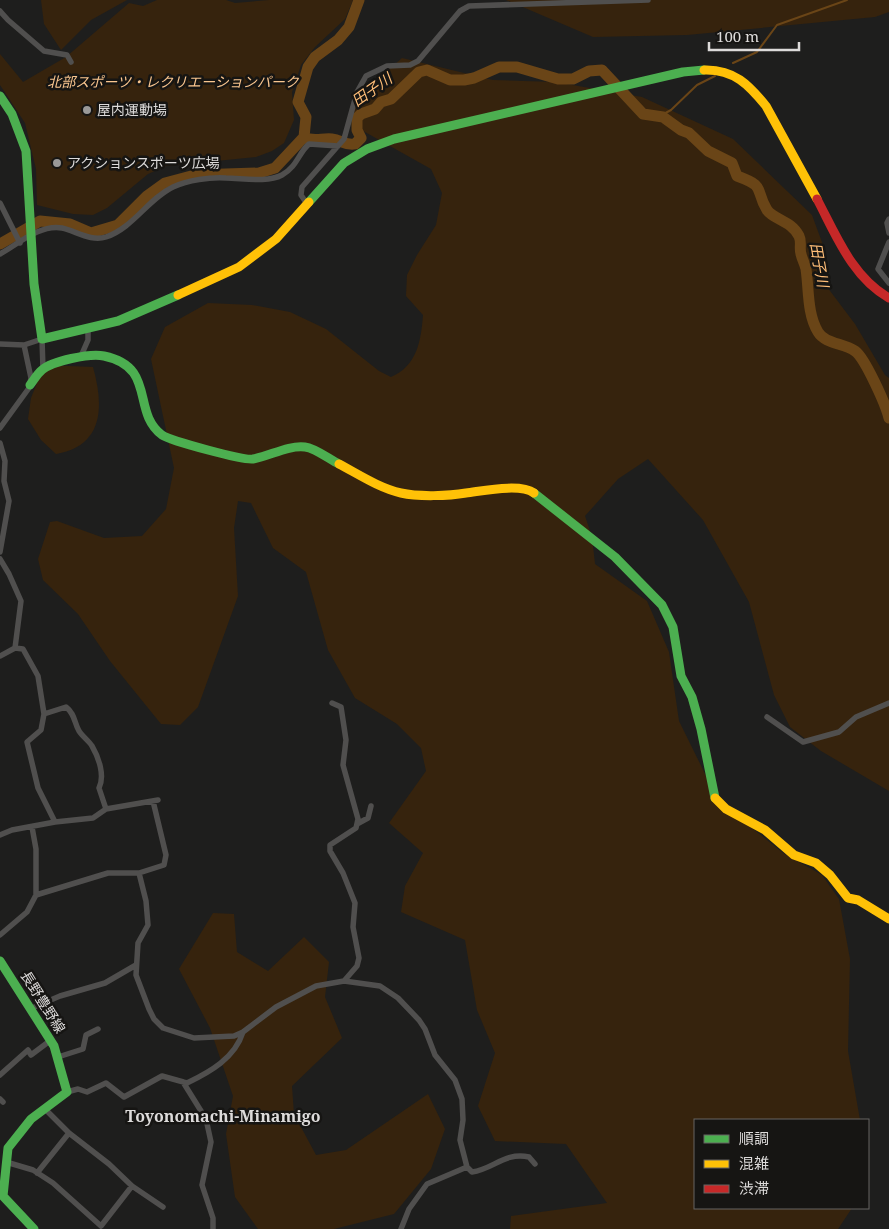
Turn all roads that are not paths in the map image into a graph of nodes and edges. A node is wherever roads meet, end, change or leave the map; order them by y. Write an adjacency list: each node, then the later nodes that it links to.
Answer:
1 (648, 0): 5 (street)
2 (0, 11): 3 (street)
3 (71, 62)
4 (0, 96): 16 (street)
5 (339, 145): 7 (street); 11 (street)
6 (0, 203): 11 (street)
7 (307, 204): 14 (street); 15 (street)
8 (889, 219): 9 (street)
9 (889, 233)
10 (889, 242): 13 (street)
11 (20, 243): 12 (street)
12 (0, 254)
13 (889, 283)
14 (889, 298)
15 (88, 330): 16 (street); 19 (street)
16 (42, 339): 18 (street); 20 (street)
17 (0, 344): 18 (street)
18 (24, 345): 21 (street)
19 (81, 356): 20 (street); 40 (street)
20 (43, 369): 21 (street)
21 (30, 385): 22 (street)
22 (0, 428)
23 (0, 443): 24 (street)
24 (0, 552)
25 (0, 560): 26 (street)
26 (15, 648): 27 (street); 30 (street)
27 (0, 656)
28 (889, 703): 31 (street)
29 (332, 704): 35 (street)
30 (44, 714): 33 (street); 34 (street)
31 (767, 717)
32 (371, 806): 35 (street)
33 (106, 809): 34 (street); 38 (street)
34 (54, 822): 36 (street)
35 (357, 824): 44 (street)
36 (32, 827): 37 (street); 39 (street)
37 (0, 835)
38 (139, 873): 39 (street); 43 (street)
39 (36, 894): 41 (street)
40 (889, 919)
41 (0, 935)
42 (0, 961): 45 (street, 長野豊野線)
43 (136, 965): 45 (street); 47 (street)
44 (344, 981): 47 (street); 57 (street)
45 (32, 1008): 48 (street, 長野豊野線)
46 (98, 1029): 49 (street)
47 (243, 1032): 51 (street)
48 (51, 1040): 49 (street, 長野豊野線); 50 (street)
49 (58, 1057): 52 (street, 長野豊野線)
50 (0, 1075)
51 (183, 1082): 52 (street); 64 (street)
52 (67, 1092): 53 (street)
53 (44, 1108): 54 (street); 55 (street)
54 (69, 1133): 58 (street); 59 (street)
55 (6, 1162): 58 (street); 60 (street)
56 (535, 1164): 57 (street)
57 (468, 1167): 65 (street)
58 (37, 1173): 62 (street)
59 (132, 1186): 61 (street); 62 (street)
60 (2, 1196): 63 (street)
61 (163, 1206)
62 (100, 1227)
63 (34, 1229)
64 (213, 1229)
65 (401, 1229)

